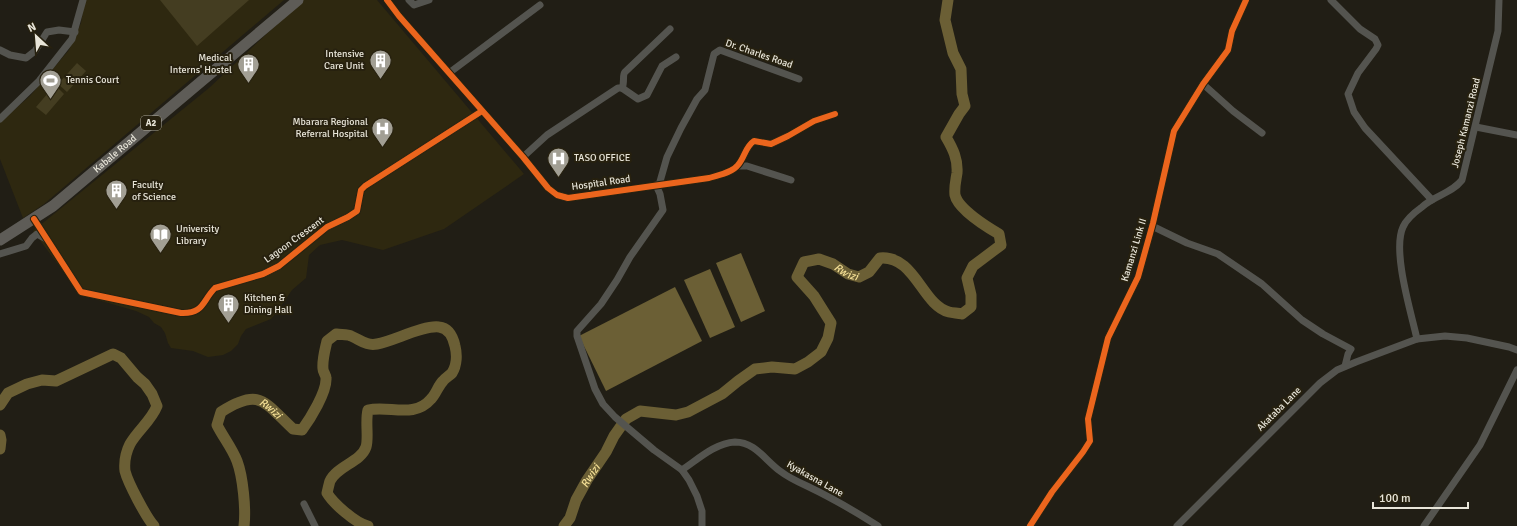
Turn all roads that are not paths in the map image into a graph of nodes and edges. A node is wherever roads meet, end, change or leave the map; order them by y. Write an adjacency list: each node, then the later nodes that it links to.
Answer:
1 (83, 0): 11 (street)
2 (298, 0): 29 (main road, Kabale Road / A2)
3 (387, 0): 14 (street, Hospital Road)
4 (409, 0): 5 (street)
5 (429, 0)
6 (1246, 0): 16 (street, Kamanzi Link II)
7 (1331, 0): 28 (street)
8 (1499, 0): 21 (street, Joseph Kamanzi Road)
9 (540, 4): 14 (street)
10 (670, 29): 17 (street)
11 (75, 32): 12 (street); 20 (street)
12 (0, 50)
13 (676, 57): 17 (street)
14 (449, 73): 18 (street, Hospital Road)
15 (799, 79): 27 (street, Dr. Charles Road)
16 (1203, 84): 22 (street); 30 (street, Kamanzi Link II)
17 (622, 88): 24 (street)
18 (482, 111): 24 (street, Hospital Road); 31 (street, Lagoon Crescent)
19 (835, 114): 25 (street)
20 (0, 119)
21 (1476, 127): 23 (street); 28 (street, Joseph Kamanzi Road)
22 (1262, 133)
23 (1517, 135)
24 (523, 157): 27 (street, Hospital Road)
25 (738, 166): 26 (street); 27 (street, Hospital Road)
26 (791, 180)
27 (657, 185): 38 (street)
28 (1432, 200): 34 (street, Joseph Kamanzi Road)
29 (34, 219): 31 (street, Lagoon Crescent); 32 (main road, Kabale Road / A2)
30 (1152, 226): 36 (street); 43 (street, Kamanzi Link II)
31 (46, 239): 33 (street)
32 (0, 240)
33 (0, 254)
34 (1417, 339): 35 (street, Akataba Lane); 36 (street, Akataba Lane)
35 (1517, 350)
36 (1346, 366): 44 (street, Akataba Lane)
37 (1517, 370): 45 (street)
38 (682, 470): 41 (street); 42 (street, Kyakasna Lane)
39 (304, 504): 40 (street)
40 (315, 526)
41 (702, 526)
42 (878, 526)
43 (1030, 526)
44 (1177, 526)
45 (1424, 526)

